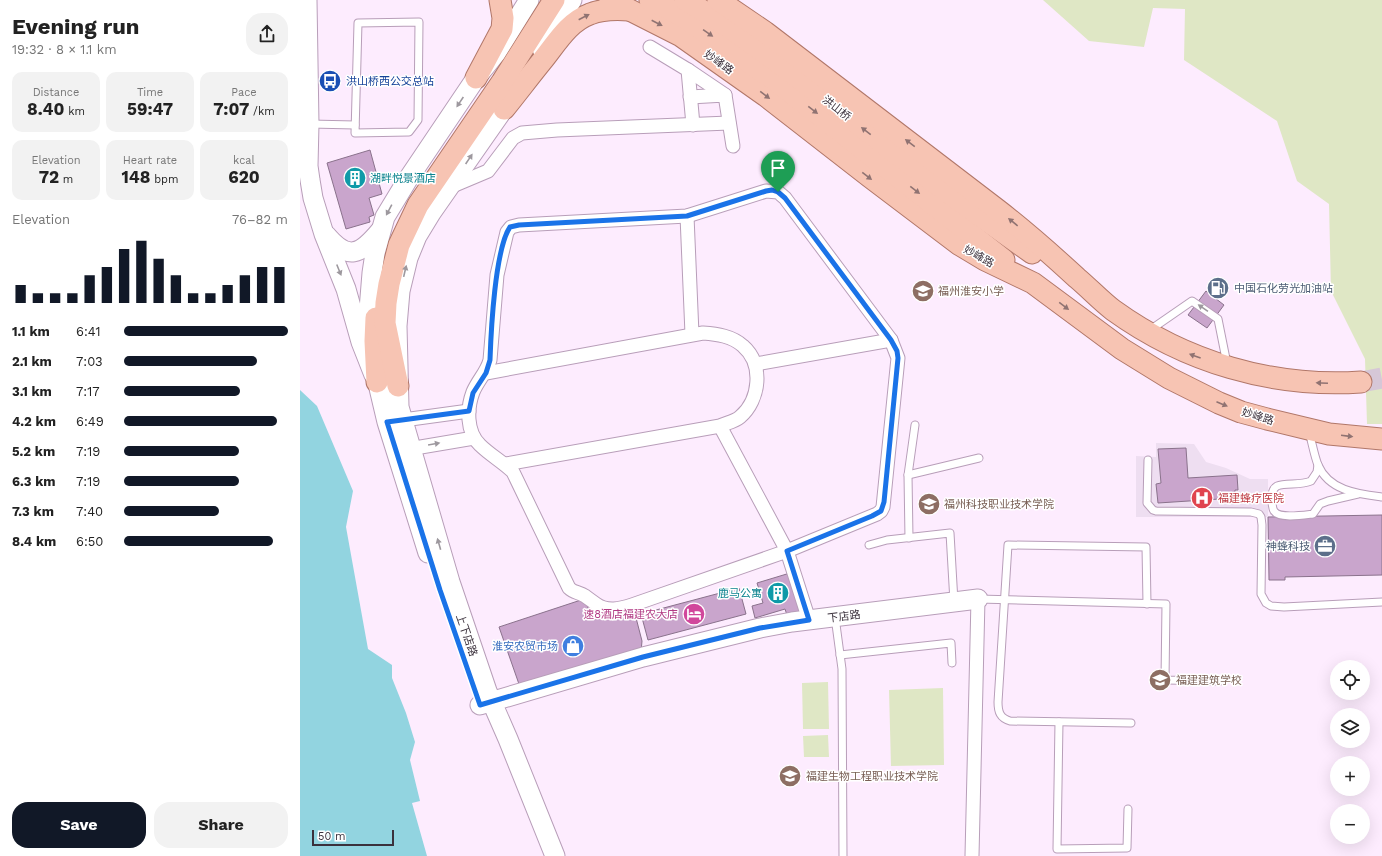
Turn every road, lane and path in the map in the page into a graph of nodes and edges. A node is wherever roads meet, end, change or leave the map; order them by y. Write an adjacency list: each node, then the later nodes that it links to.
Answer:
1 (307, 0): 19 (main road)
2 (500, 0): 14 (main road)
3 (529, 0): 14 (main road)
4 (546, 0): 36 (main road)
5 (554, 0): 38 (main road)
6 (572, 0): 17 (main road)
7 (610, 0): 11 (main road, 妙峰路)
8 (650, 0): 26 (main road, one-way to 26)
9 (685, 0): 26 (main road, 洪山桥, one-way to 9)
10 (718, 0): 29 (main road, one-way to 10)
11 (630, 10): 17 (main road, one-way to 11); 28 (main road, 妙峰路, one-way to 28)
12 (650, 47): 13 (street)
13 (688, 70): 15 (street); 16 (street)
14 (476, 78): 25 (main road, one-way to 25)
15 (725, 95): 16 (street); 18 (street)
16 (690, 97): 21 (street)
17 (504, 109): 23 (main road, one-way to 17)
18 (729, 123): 21 (street); 22 (street)
19 (309, 124): 20 (lane); 27 (main road)
20 (356, 125): 20 (lane)
21 (693, 125): 23 (street)
22 (733, 146)
23 (450, 187): 38 (main road, one-way to 23)
24 (687, 216): 31 (street); 32 (street); 35 (street)
25 (381, 230): 27 (main road); 36 (main road)
26 (982, 230): 28 (main road); 29 (main road)
27 (324, 234): 36 (main road, one-way to 36)
28 (1033, 283): 43 (main road, 妙峰路, one-way to 43)
29 (1112, 309): 30 (main road)
30 (1148, 332): 34 (main road, one-way to 30); 34 (lane, one-way to 30)
31 (692, 334): 33 (street); 35 (street)
32 (891, 340): 33 (street); 56 (street)
33 (756, 364): 42 (street)
34 (1227, 366): 37 (main road, one-way to 34)
35 (486, 373): 39 (street)
36 (376, 382): 40 (main road)
37 (1361, 382)
38 (398, 386): 40 (main road)
39 (469, 411): 40 (street); 44 (street)
40 (393, 415): 46 (main road, 上下店路)
41 (915, 425): 51 (lane)
42 (720, 426): 49 (street); 56 (street)
43 (1309, 430): 45 (main road, 妙峰路, one-way to 45); 50 (lane)
44 (474, 438): 46 (street, one-way to 44); 49 (street)
45 (1382, 439)
46 (403, 450): 67 (main road, 上下店路)
47 (979, 458): 51 (lane)
48 (1148, 460): 60 (lane)
49 (506, 464): 56 (street)
50 (1318, 465): 52 (lane); 52 (lane)
51 (908, 474): 54 (lane)
52 (1358, 494): 53 (lane)
53 (1382, 497)
54 (909, 538): 55 (lane); 59 (lane)
55 (869, 545)
56 (787, 551): 63 (street)
57 (1004, 599): 58 (lane); 61 (lane); 61 (lane); 68 (lane)
58 (978, 600): 59 (main road, 下店路); 74 (street)
59 (954, 602): 62 (main road, 下店路)
60 (1382, 602)
61 (1147, 604): 66 (lane)
62 (834, 617): 63 (main road, 下店路); 64 (lane)
63 (809, 620): 67 (main road, 下店路)
64 (840, 655): 65 (lane); 73 (lane)
65 (952, 663)
66 (1220, 681)
67 (485, 703): 71 (main road, 上下店路); 72 (main road, 上下店路)
68 (1059, 722): 69 (lane); 70 (lane)
69 (1131, 723)
70 (1128, 809)
71 (543, 856)
72 (555, 856)
73 (843, 856)
74 (972, 856)

